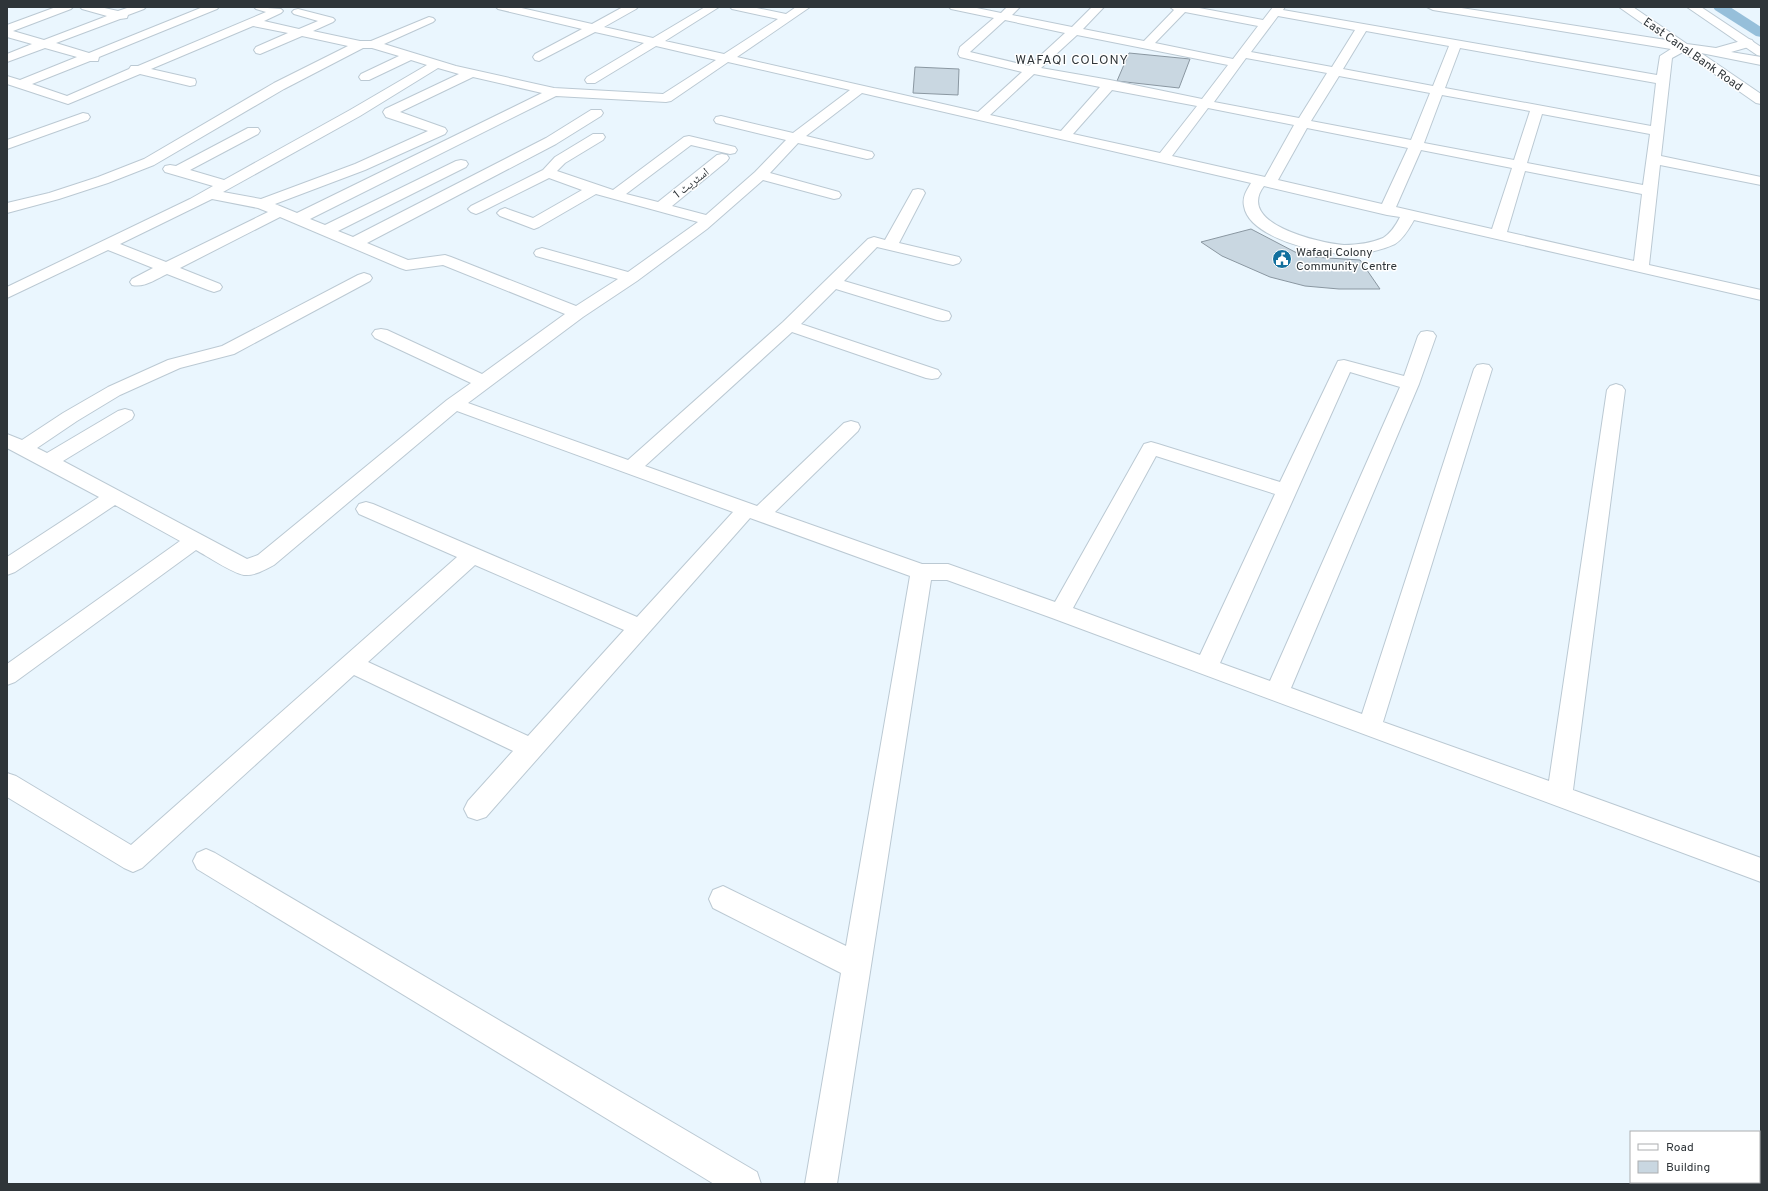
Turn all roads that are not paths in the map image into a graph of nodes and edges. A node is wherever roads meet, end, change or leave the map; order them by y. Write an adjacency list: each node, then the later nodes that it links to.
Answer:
1 (67, 7): 31 (main road)
2 (86, 7): 21 (main road)
3 (140, 7): 21 (main road)
4 (213, 7): 28 (main road)
5 (260, 7): 25 (main road)
6 (502, 7): 19 (main road)
7 (632, 7): 30 (main road)
8 (713, 7): 36 (main road)
9 (736, 7): 23 (main road)
10 (804, 7): 23 (main road)
11 (955, 7): 22 (main road)
12 (1014, 7): 22 (main road)
13 (1098, 7): 32 (main road)
14 (1181, 7): 27 (main road); 41 (main road)
15 (1433, 7): 35 (main road)
16 (1625, 7): 26 (main road, East Canal Bank Road)
17 (1693, 7): 37 (main road)
18 (1277, 9): 27 (main road); 29 (main road)
19 (538, 10): 30 (main road)
20 (298, 12): 33 (main road)
21 (119, 15): 28 (main road); 38 (main road)
22 (1002, 16): 32 (main road); 57 (main road)
23 (788, 18): 51 (main road)
24 (430, 20): 40 (main road)
25 (252, 22): 33 (main road); 56 (main road)
26 (1648, 22): 35 (main road); 42 (main road, East Canal Bank Road)
27 (1266, 24): 52 (main road)
28 (165, 26): 48 (main road)
29 (1363, 27): 39 (main road); 58 (main road)
30 (595, 28): 36 (main road); 49 (main road)
31 (7, 30)
32 (1074, 31): 41 (main road); 57 (main road)
33 (300, 32): 40 (main road); 43 (main road)
34 (7, 33): 38 (main road)
35 (1606, 35): 42 (main road)
36 (654, 42): 51 (main road); 62 (main road)
37 (1748, 43): 44 (main road); 45 (main road)
38 (44, 44): 48 (main road); 50 (main road)
39 (1456, 44): 63 (main road); 68 (main road)
40 (366, 45): 46 (main road); 90 (main road)
41 (1146, 46): 52 (main road)
42 (1684, 47): 44 (main road); 55 (main road, East Canal Bank Road); 63 (main road)
43 (260, 50)
44 (1716, 52): 47 (main road)
45 (1761, 52)
46 (411, 55): 54 (main road); 60 (main road)
47 (1736, 56): 53 (main road); 55 (main road)
48 (90, 57): 56 (main road); 65 (main road)
49 (539, 57)
50 (7, 58)
51 (726, 58): 67 (main road); 69 (main road)
52 (1239, 59): 58 (main road); 72 (main road)
53 (1761, 61)
54 (437, 64): 59 (main road); 100 (main road)
55 (1709, 65): 71 (main road, East Canal Bank Road)
56 (139, 70): 64 (main road); 70 (main road)
57 (1032, 70): 66 (main road); 75 (main road)
58 (1335, 71): 68 (main road); 77 (main road)
59 (472, 73): 69 (main road); 107 (main road)
60 (366, 77)
61 (7, 80): 65 (main road)
62 (591, 80)
63 (1663, 80): 79 (main road)
64 (190, 82)
65 (21, 84): 70 (main road)
66 (1110, 84): 72 (main road); 80 (main road)
67 (860, 88): 75 (main road); 82 (main road)
68 (1437, 90): 73 (main road); 83 (main road)
69 (554, 92): 115 (main road)
70 (68, 100): 85 (main road)
71 (1761, 100)
72 (1206, 102): 77 (main road); 87 (main road)
73 (1537, 109): 79 (main road); 92 (main road)
74 (596, 113): 84 (main road)
75 (980, 117): 80 (main road)
76 (721, 120): 82 (main road)
77 (1303, 122): 83 (main road); 99 (main road)
78 (253, 131): 94 (main road)
79 (1657, 131): 88 (main road)
80 (1064, 136): 87 (main road)
81 (598, 137): 89 (main road)
82 (795, 138): 86 (main road); 96 (main road)
83 (1416, 145): 92 (main road); 111 (main road)
84 (536, 148): 89 (main road); 119 (main road)
85 (21, 151)
86 (867, 155)
87 (1163, 158): 99 (main road)
88 (1654, 159): 98 (main road); 102 (main road)
89 (560, 160): 95 (main road)
90 (149, 162): 94 (main road); 108 (main road)
91 (460, 164): 117 (main road)
92 (1520, 165): 102 (main road); 118 (main road)
93 (219, 166): 97 (main road)
94 (178, 171): 97 (main road)
95 (548, 174): 101 (main road); 110 (main road)
96 (760, 175): 105 (main road); 116 (main road)
97 (199, 177): 100 (main road)
98 (1761, 181)
99 (1264, 182): 111 (main road); 114 (main road)
100 (224, 185): 104 (main road)
101 (594, 189): 106 (main road); 113 (main road)
102 (1650, 191): 125 (main road)
103 (918, 193): 121 (main road)
104 (210, 194): 107 (main road); 120 (main road)
105 (834, 194)
106 (615, 196): 109 (main road); 109 (main road, اسٹریٹ 1)
107 (262, 204): 112 (main road)
108 (7, 208)
109 (660, 208): 116 (main road)
110 (476, 209)
111 (1387, 210): 114 (main road)
112 (279, 212): 115 (main road); 124 (main road)
113 (505, 213)
114 (1409, 215): 118 (main road)
115 (297, 219): 117 (main road)
116 (709, 220): 128 (main road)
117 (325, 231): 119 (main road)
118 (1498, 235): 125 (main road)
119 (354, 243): 135 (main road)
120 (106, 244): 124 (main road); 129 (main road)
121 (890, 246): 123 (main road); 131 (main road)
122 (542, 253): 128 (main road)
123 (953, 260)
124 (165, 267): 130 (main road); 132 (main road)
125 (1641, 267): 134 (main road)
126 (7, 274): 129 (main road)
127 (364, 278): 148 (main road)
128 (631, 278): 135 (main road)
129 (31, 281): 133 (main road)
130 (138, 282)
131 (833, 282): 136 (main road); 137 (main road)
132 (214, 287)
133 (7, 293)
134 (1761, 295)
135 (577, 313): 142 (main road)
136 (943, 316)
137 (789, 326): 141 (main road); 150 (main road)
138 (381, 334): 142 (main road)
139 (1427, 336): 143 (main road)
140 (1484, 369): 165 (main road)
141 (932, 374)
142 (484, 382): 145 (main road)
143 (1410, 384): 151 (main road); 164 (main road)
144 (1616, 390): 168 (main road)
145 (454, 404): 150 (main road); 155 (main road)
146 (125, 415): 149 (main road)
147 (851, 428): 154 (main road)
148 (15, 444): 149 (main road)
149 (48, 461): 152 (main road)
150 (631, 468): 154 (main road)
151 (1286, 491): 159 (main road); 162 (main road)
152 (114, 496): 155 (main road); 157 (main road)
153 (366, 509): 156 (main road)
154 (754, 512): 158 (main road); 160 (main road)
155 (196, 540): 163 (main road)
156 (472, 555): 160 (main road); 161 (main road)
157 (7, 567)
158 (921, 572): 159 (main road); 173 (main road)
159 (1060, 612): 162 (main road)
160 (641, 628): 166 (main road)
161 (351, 664): 166 (main road); 167 (main road)
162 (1206, 668): 164 (main road)
163 (7, 676)
164 (1276, 692): 165 (main road)
165 (1370, 726): 168 (main road)
166 (532, 749): 169 (main road)
167 (7, 784)
168 (1560, 796): 171 (main road)
169 (477, 809)
170 (206, 861): 174 (main road)
171 (1761, 870)
172 (723, 899): 173 (main road)
173 (856, 966): 175 (main road)
174 (745, 1184)
175 (821, 1184)

